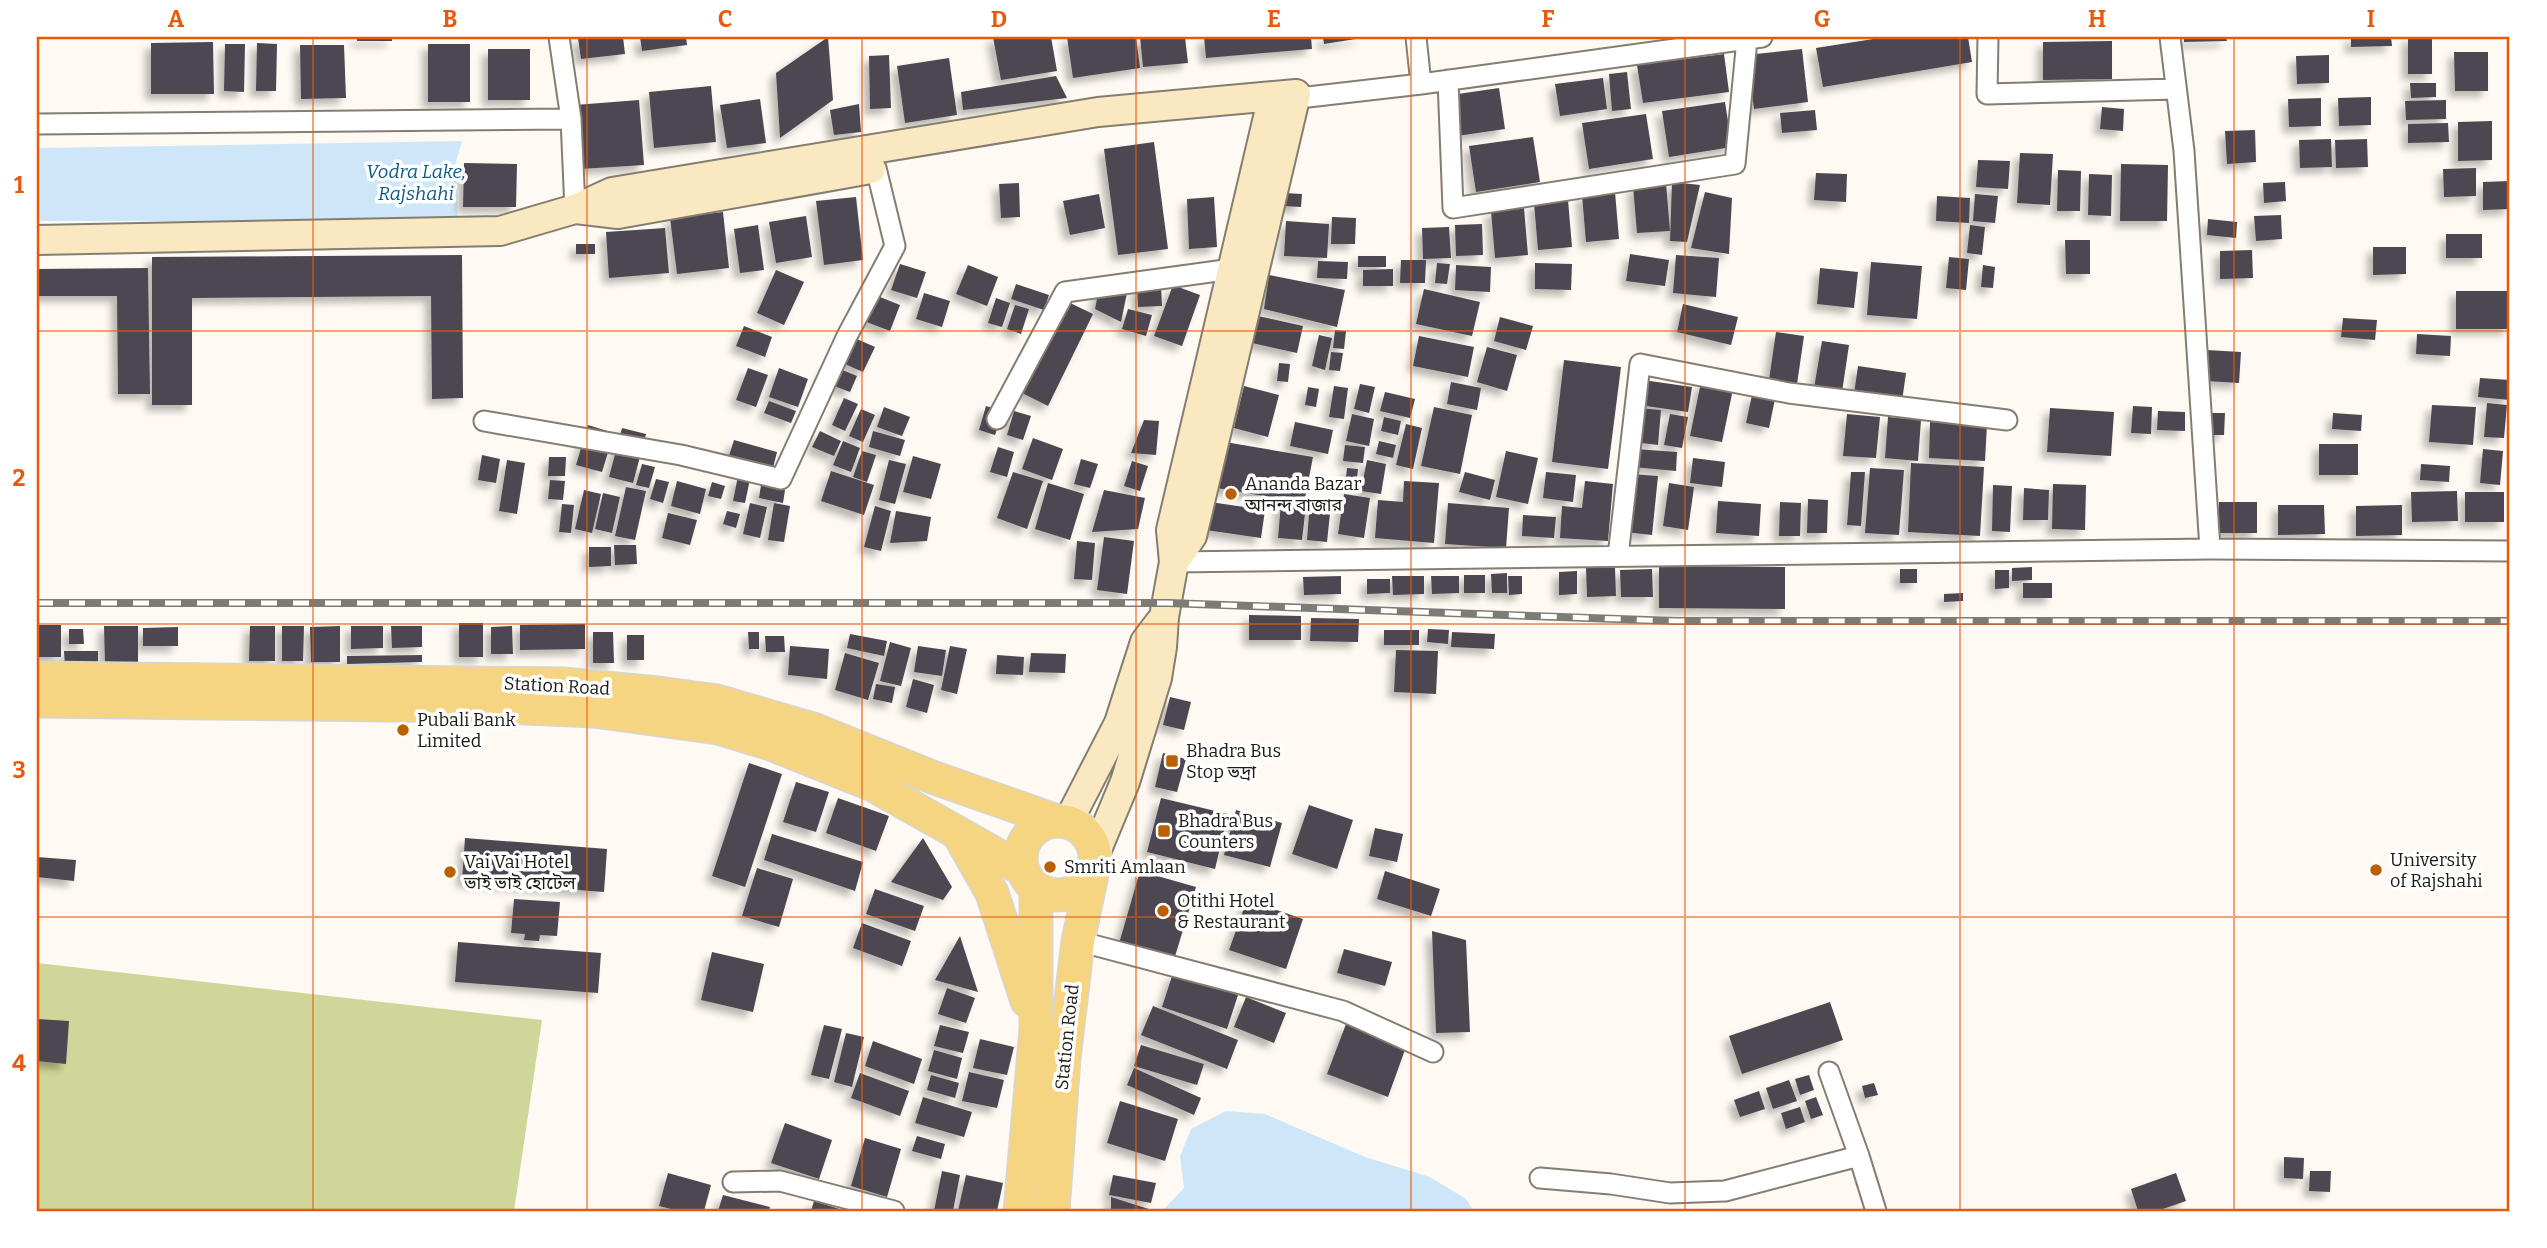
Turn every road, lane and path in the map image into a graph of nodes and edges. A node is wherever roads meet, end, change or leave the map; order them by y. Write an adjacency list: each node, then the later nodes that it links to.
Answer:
1 (559, 37): 10 (street)
2 (1416, 37): 7 (street)
3 (1988, 37): 8 (street)
4 (2170, 37): 8 (street)
5 (1754, 38): 6 (street); 6 (street)
6 (1448, 80): 7 (street)
7 (1421, 84): 9 (street)
8 (2176, 89): 19 (street)
9 (1288, 101): 12 (main road); 13 (main road); 15 (main road); 22 (main road)
10 (571, 119): 11 (street); 13 (street)
11 (37, 124)
12 (876, 168): 13 (main road); 18 (street)
13 (575, 209): 14 (main road)
14 (37, 240)
15 (1232, 269): 16 (street); 22 (main road)
16 (997, 419)
17 (2007, 420): 21 (street)
18 (484, 421)
19 (2210, 549): 20 (street); 21 (street)
20 (2510, 551)
21 (1618, 556): 22 (street)
22 (1174, 562): 23 (main road)
23 (1164, 617): 26 (main road); 28 (main road)
24 (37, 677): 26 (main road, Station Road)
25 (37, 701): 27 (main road, Station Road)
26 (1062, 821): 28 (main road); 29 (main road)
27 (957, 831): 29 (main road, Station Road); 31 (main road)
28 (1094, 859): 29 (main road); 30 (main road, Station Road)
29 (1029, 878): 31 (main road, Station Road)
30 (1078, 941): 32 (street); 39 (main road, Station Road)
31 (1036, 1029): 38 (main road, Station Road)
32 (1433, 1052)
33 (1829, 1072): 34 (street)
34 (1859, 1156): 35 (street); 40 (street)
35 (1540, 1178)
36 (733, 1182): 37 (street)
37 (894, 1211)
38 (1020, 1211)
39 (1053, 1211)
40 (1876, 1211)

